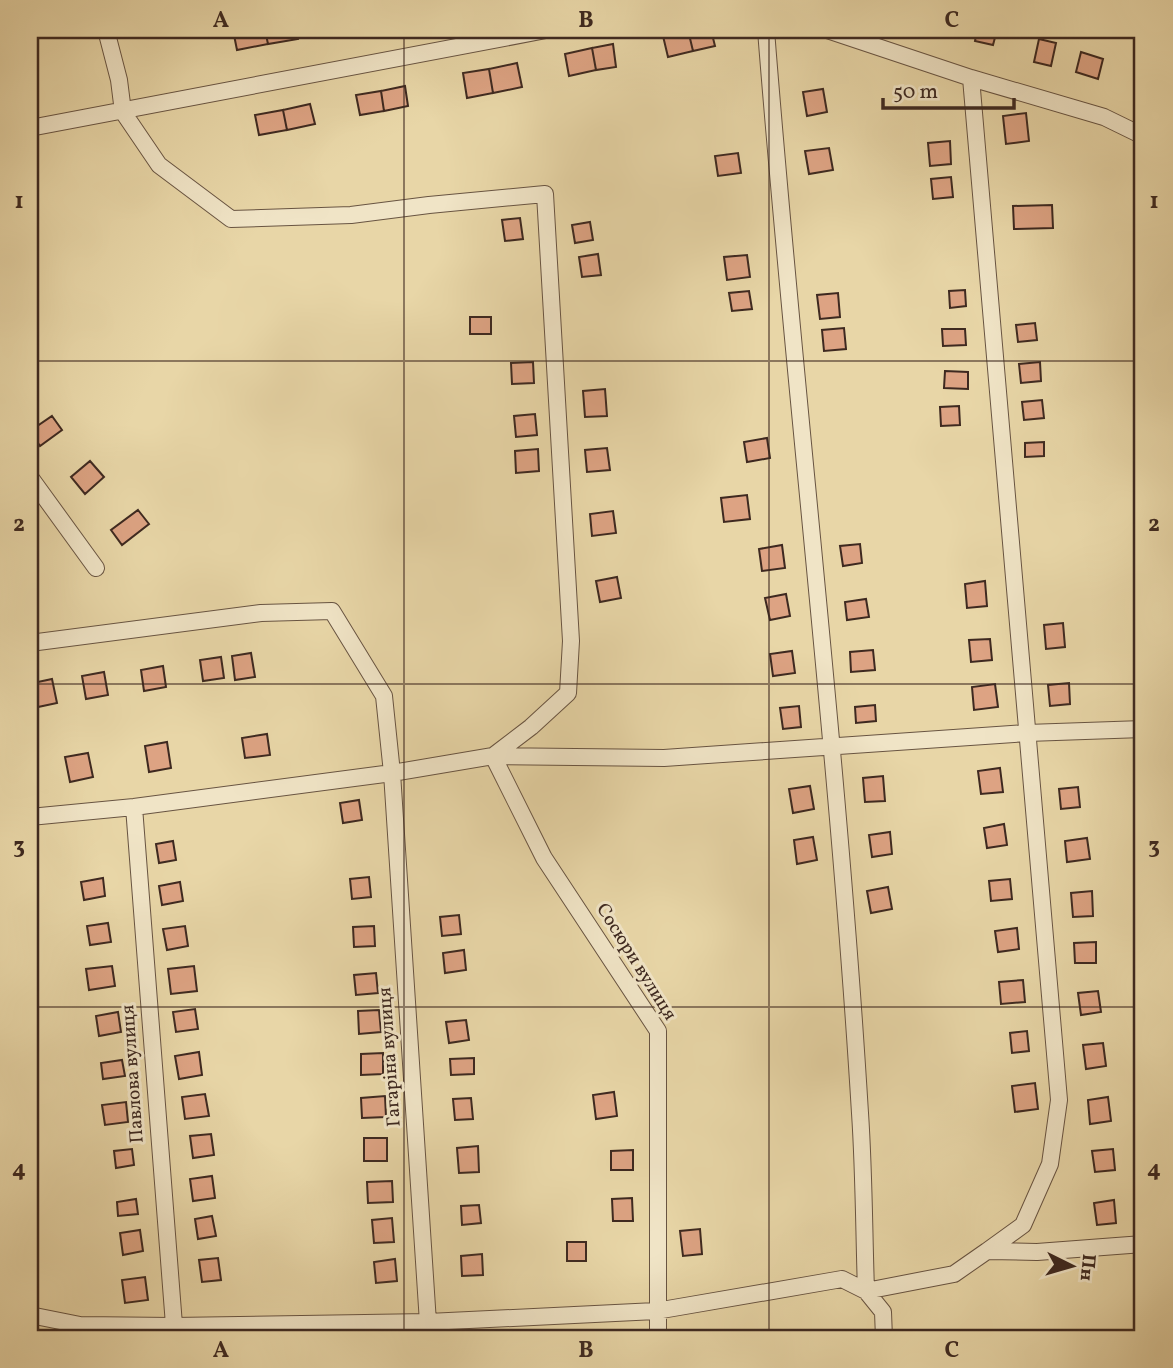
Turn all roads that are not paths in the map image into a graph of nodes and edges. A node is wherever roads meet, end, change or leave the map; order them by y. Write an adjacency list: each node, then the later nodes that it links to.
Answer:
1 (106, 30): 6 (street)
2 (546, 30): 6 (street)
3 (766, 30): 14 (street)
4 (827, 30): 5 (street)
5 (971, 78): 8 (street); 13 (street)
6 (123, 112): 7 (street); 15 (street)
7 (30, 128)
8 (1143, 136)
9 (30, 477): 10 (street)
10 (96, 568)
11 (30, 643): 16 (street, Гагаріна вулиця)
12 (1143, 729): 13 (street)
13 (1027, 733): 14 (street); 20 (street)
14 (833, 746): 15 (street); 21 (street)
15 (494, 756): 16 (street); 22 (street, Сосюри вулиця)
16 (392, 773): 17 (street); 24 (street, Гагаріна вулиця)
17 (134, 807): 18 (street); 25 (street, Павлова вулиця)
18 (30, 817)
19 (1143, 1244): 20 (street)
20 (987, 1251): 21 (street)
21 (866, 1291): 22 (street); 27 (street)
22 (656, 1311): 24 (street); 26 (street, Сосюри вулиця)
23 (30, 1315): 25 (street)
24 (429, 1330): 25 (street)
25 (174, 1332)
26 (658, 1338)
27 (884, 1338)

